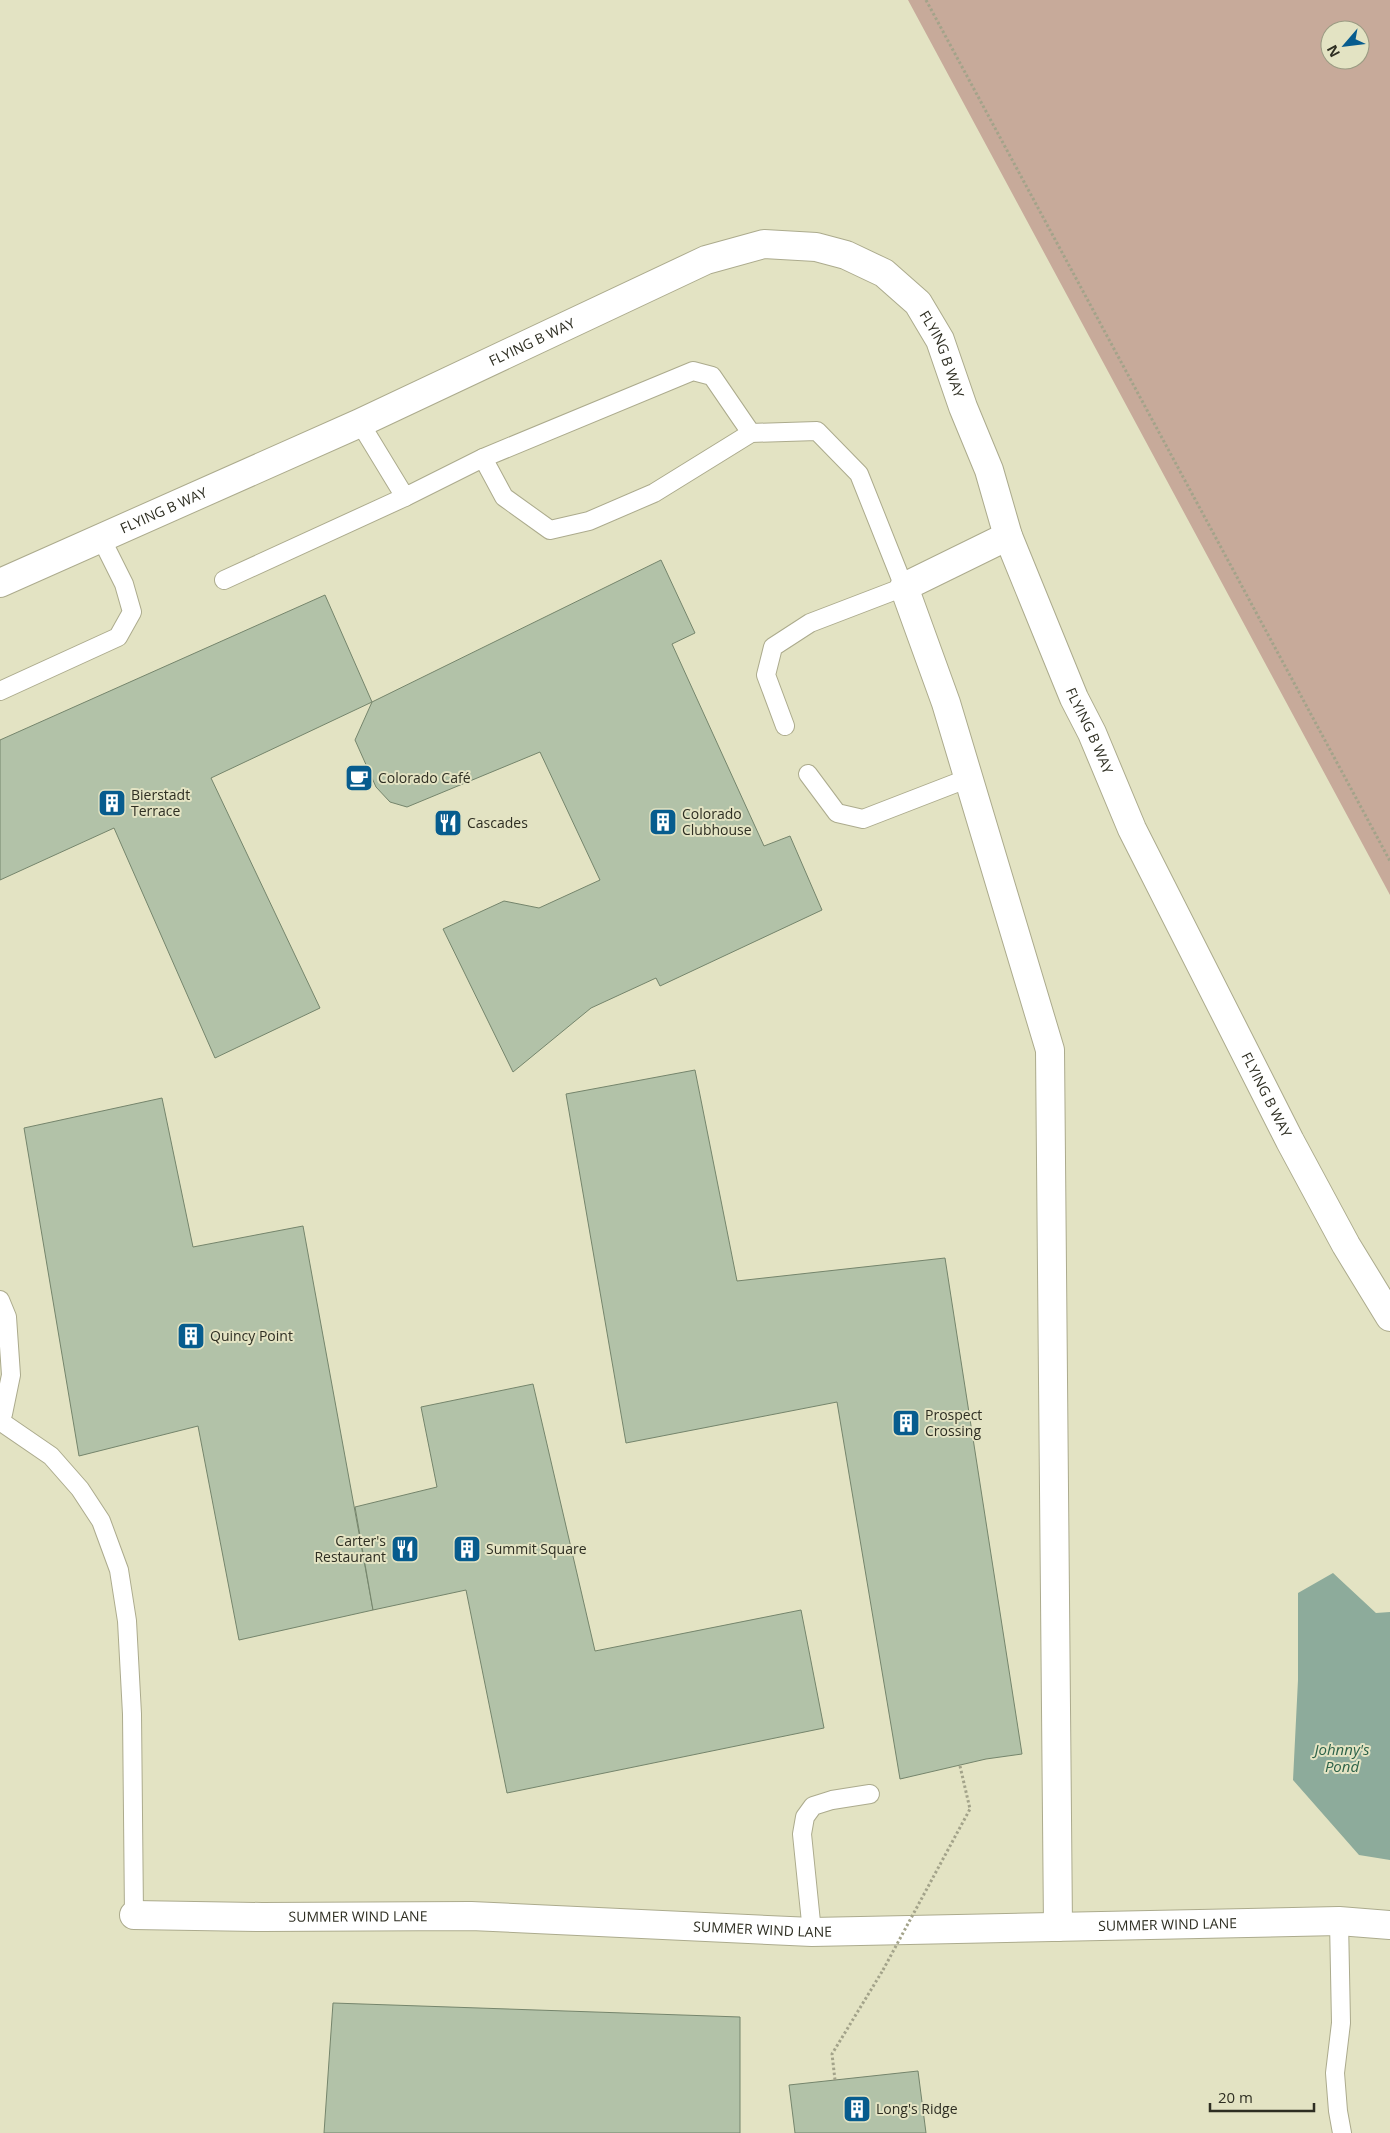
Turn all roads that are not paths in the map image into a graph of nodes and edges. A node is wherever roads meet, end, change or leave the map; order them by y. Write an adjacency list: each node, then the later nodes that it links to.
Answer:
1 (360, 423): 4 (lane); 5 (street, FLYING B WAY); 6 (street, FLYING B WAY)
2 (751, 433): 3 (lane); 3 (lane); 9 (lane)
3 (483, 458): 4 (lane)
4 (405, 497): 7 (lane)
5 (1008, 536): 9 (street); 15 (street, FLYING B WAY)
6 (101, 538): 8 (street, FLYING B WAY); 10 (lane)
7 (224, 580)
8 (0, 583)
9 (904, 587): 11 (lane); 13 (street)
10 (0, 691)
11 (784, 726)
12 (808, 774): 13 (lane)
13 (969, 778): 22 (street)
14 (0, 1300): 16 (lane)
15 (1390, 1317)
16 (0, 1415)
17 (0, 1420): 19 (lane)
18 (870, 1794): 23 (lane)
19 (134, 1915): 23 (street, SUMMER WIND LANE)
20 (1339, 1921): 21 (street, SUMMER WIND LANE); 22 (street, SUMMER WIND LANE); 24 (lane)
21 (1390, 1925)
22 (1058, 1927): 23 (street, SUMMER WIND LANE)
23 (812, 1932)
24 (1342, 2133)

